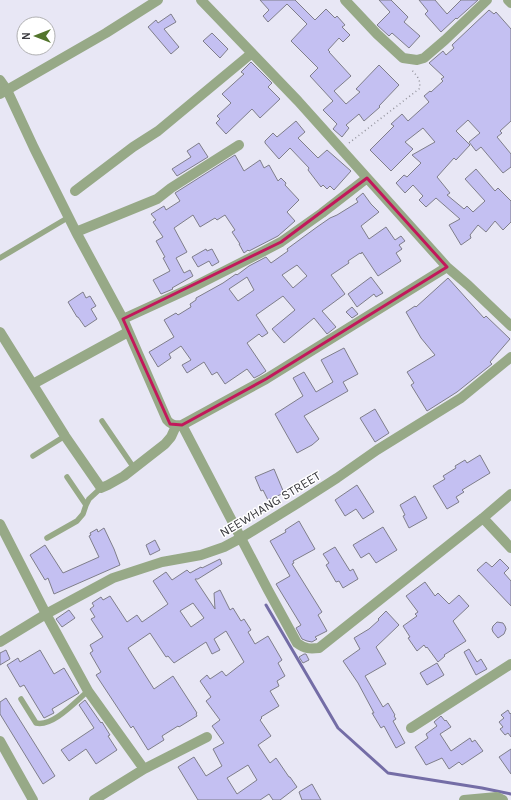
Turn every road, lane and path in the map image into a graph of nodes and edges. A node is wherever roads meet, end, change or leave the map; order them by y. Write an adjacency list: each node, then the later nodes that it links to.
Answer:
1 (158, 0): 10 (street)
2 (201, 0): 7 (street)
3 (345, 0): 8 (street)
4 (487, 0): 8 (street)
5 (508, 0): 6 (street)
6 (511, 4)
7 (252, 53): 12 (street); 14 (street)
8 (403, 58): 12 (path)
9 (0, 80): 10 (street)
10 (3, 92): 15 (street)
11 (239, 145): 16 (street)
12 (341, 149): 13 (street)
13 (367, 178): 18 (street); 19 (street)
14 (75, 191)
15 (69, 217): 16 (street); 17 (lane)
16 (76, 232): 19 (street)
17 (0, 258)
18 (447, 267): 20 (street); 26 (street)
19 (123, 319): 22 (street)
20 (511, 326)
21 (0, 332): 24 (street)
22 (128, 332): 24 (street); 26 (street)
23 (511, 357): 37 (street, NEEWHANG STREET)
24 (32, 384): 27 (street)
25 (102, 421): 29 (lane)
26 (179, 425): 29 (street); 37 (street)
27 (65, 436): 28 (lane); 31 (street)
28 (33, 456)
29 (134, 468): 31 (street)
30 (67, 477): 33 (lane)
31 (101, 488): 33 (lane)
32 (511, 494): 34 (street)
33 (86, 505): 36 (lane)
34 (483, 518): 37 (street); 38 (street)
35 (0, 524): 39 (street)
36 (47, 538)
37 (241, 538): 39 (street, NEEWHANG STREET)
38 (511, 548)
39 (46, 614): 40 (street, NEEWHANG STREET); 42 (street)
40 (0, 642)
41 (511, 664): 44 (street)
42 (88, 691): 43 (lane); 47 (street)
43 (21, 699)
44 (411, 728)
45 (207, 737): 47 (street)
46 (0, 741): 48 (street)
47 (144, 769): 49 (street)
48 (33, 800)
49 (94, 800)
50 (464, 800): 51 (street)
51 (503, 800)

